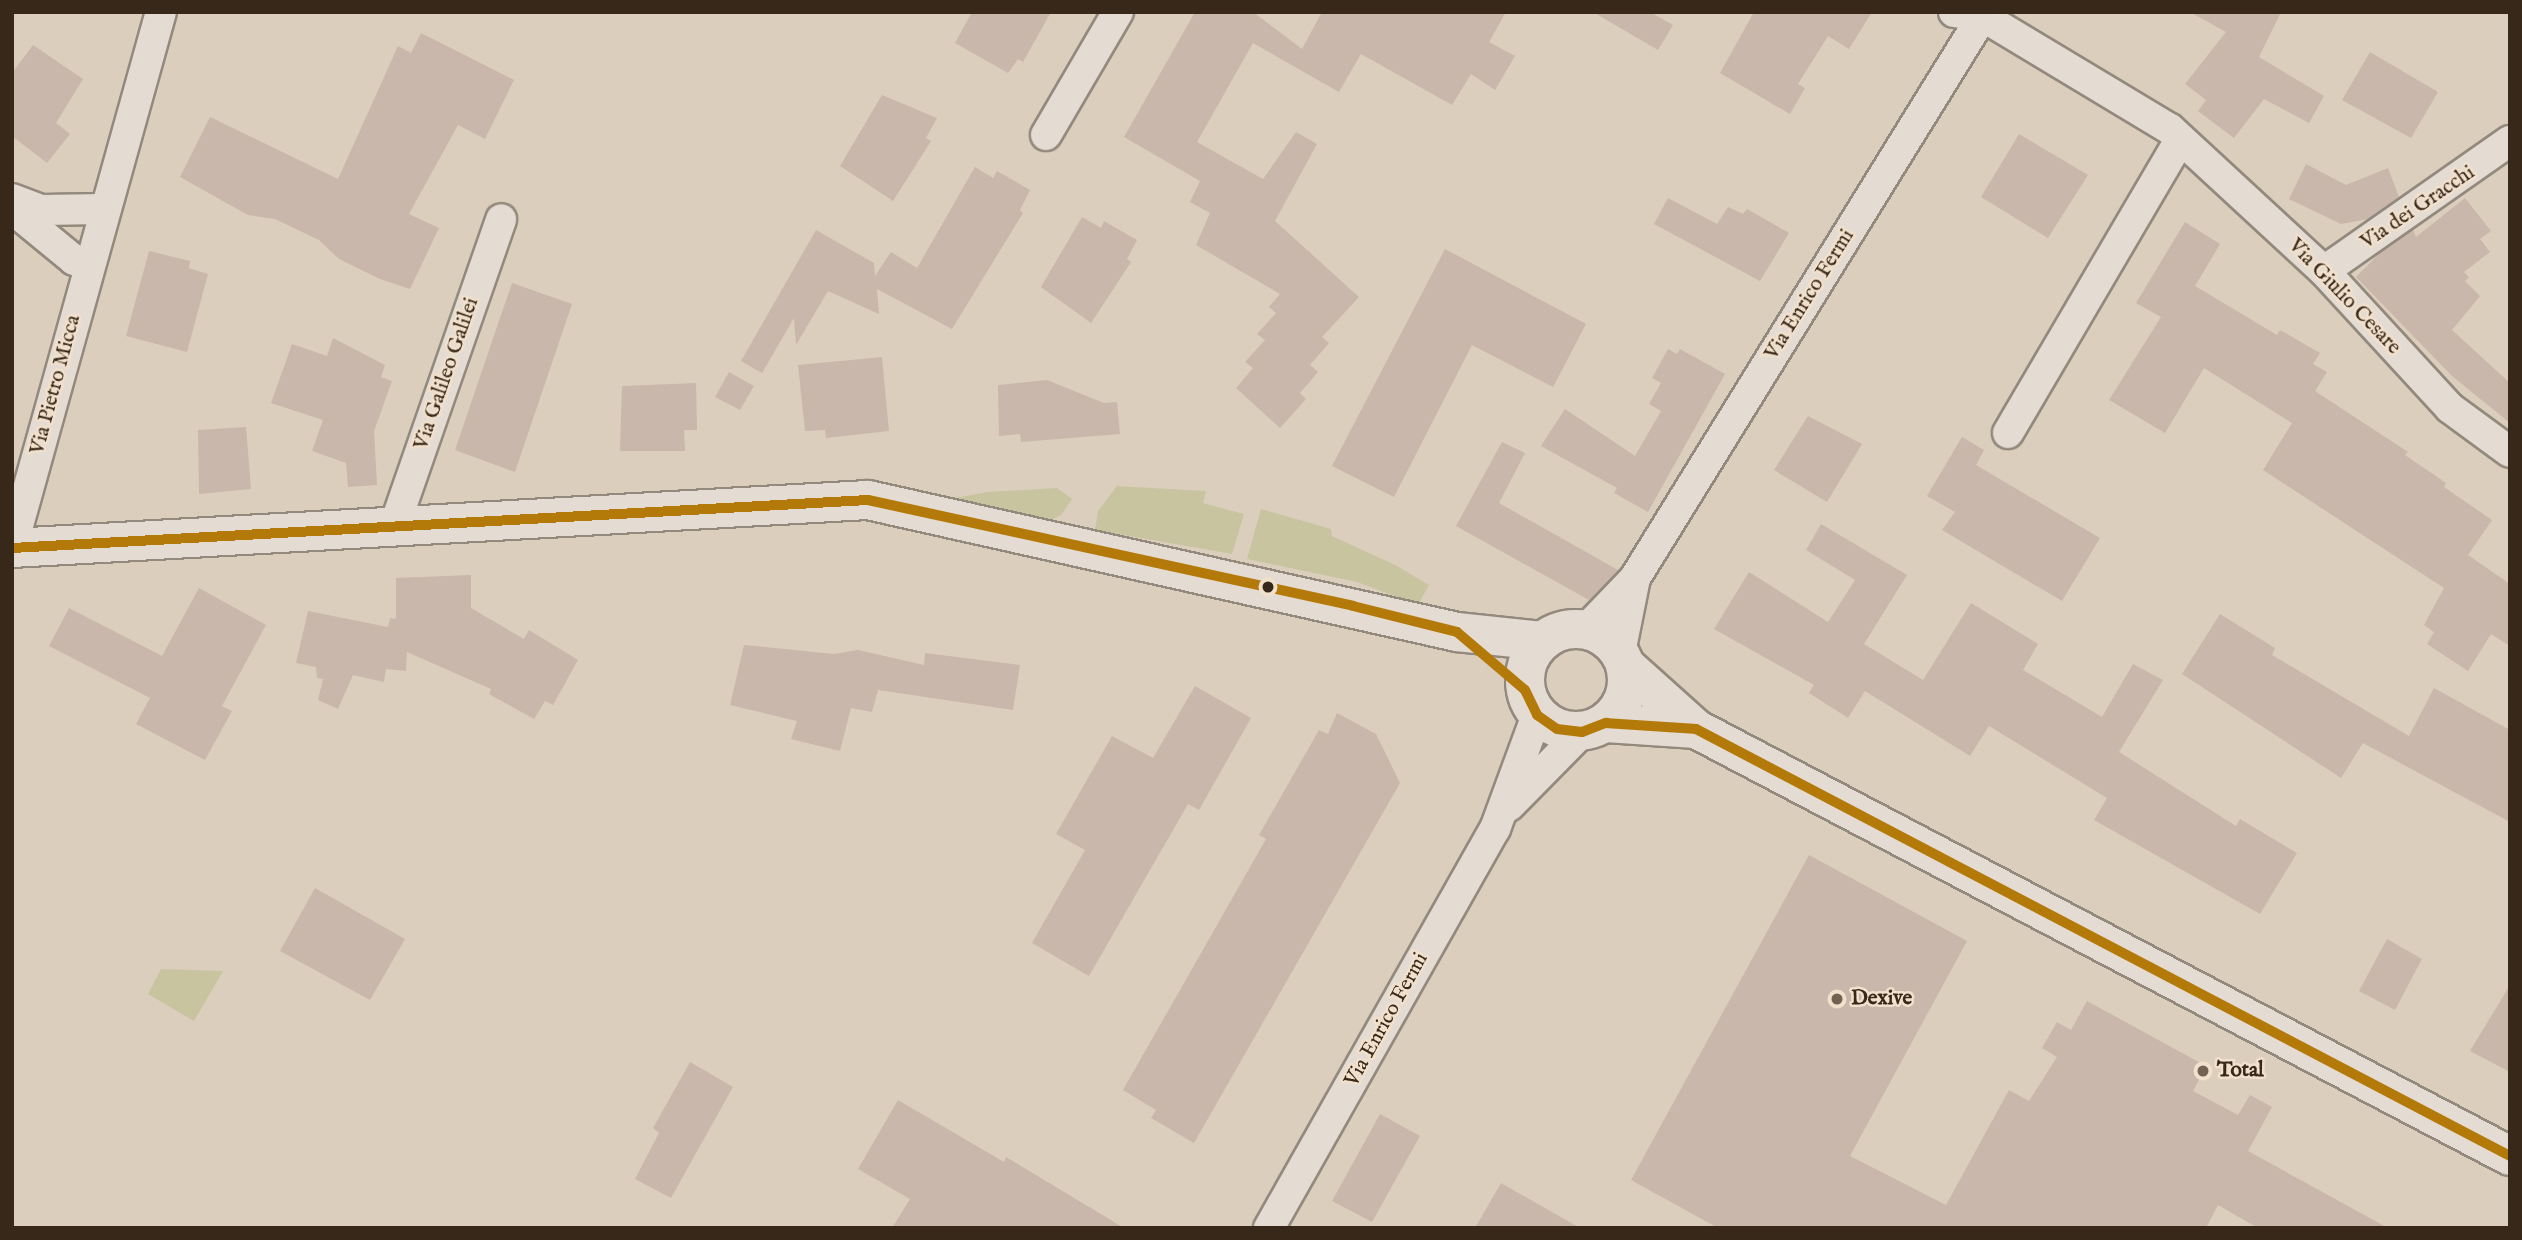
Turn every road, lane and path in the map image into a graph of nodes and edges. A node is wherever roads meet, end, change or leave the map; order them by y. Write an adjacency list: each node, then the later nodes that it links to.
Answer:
1 (161, 12): 9 (street, Via Pietro Micca)
2 (1118, 12): 4 (street)
3 (1974, 14): 5 (street, Via Giulio Cesare); 17 (street, Via Enrico Fermi)
4 (1046, 135)
5 (2180, 140): 12 (street, Via Giulio Cesare); 13 (street)
6 (2510, 141): 12 (street, Via dei Gracchi)
7 (12, 199): 9 (street)
8 (12, 209): 11 (street)
9 (104, 209): 11 (street, Via Pietro Micca)
10 (501, 219): 15 (street, Via Galileo Galilei)
11 (90, 264): 16 (street, Via Pietro Micca)
12 (2324, 271): 14 (street, Via Giulio Cesare)
13 (2008, 433)
14 (2510, 452)
15 (393, 530): 16 (street); 19 (street)
16 (12, 547)
17 (1635, 578): 18 (street, Via Enrico Fermi); 21 (street, Via Enrico Fermi)
18 (1586, 629): 20 (street); 21 (street)
19 (1457, 632): 20 (street); 22 (street)
20 (1542, 641): 22 (street)
21 (1623, 659): 23 (street); 24 (street)
22 (1531, 703): 23 (street); 25 (street, Via Enrico Fermi)
23 (1594, 727): 24 (street); 25 (street, Via Enrico Fermi)
24 (1696, 729): 26 (street)
25 (1504, 811): 27 (street, Via Enrico Fermi)
26 (2510, 1156)
27 (1269, 1228)

